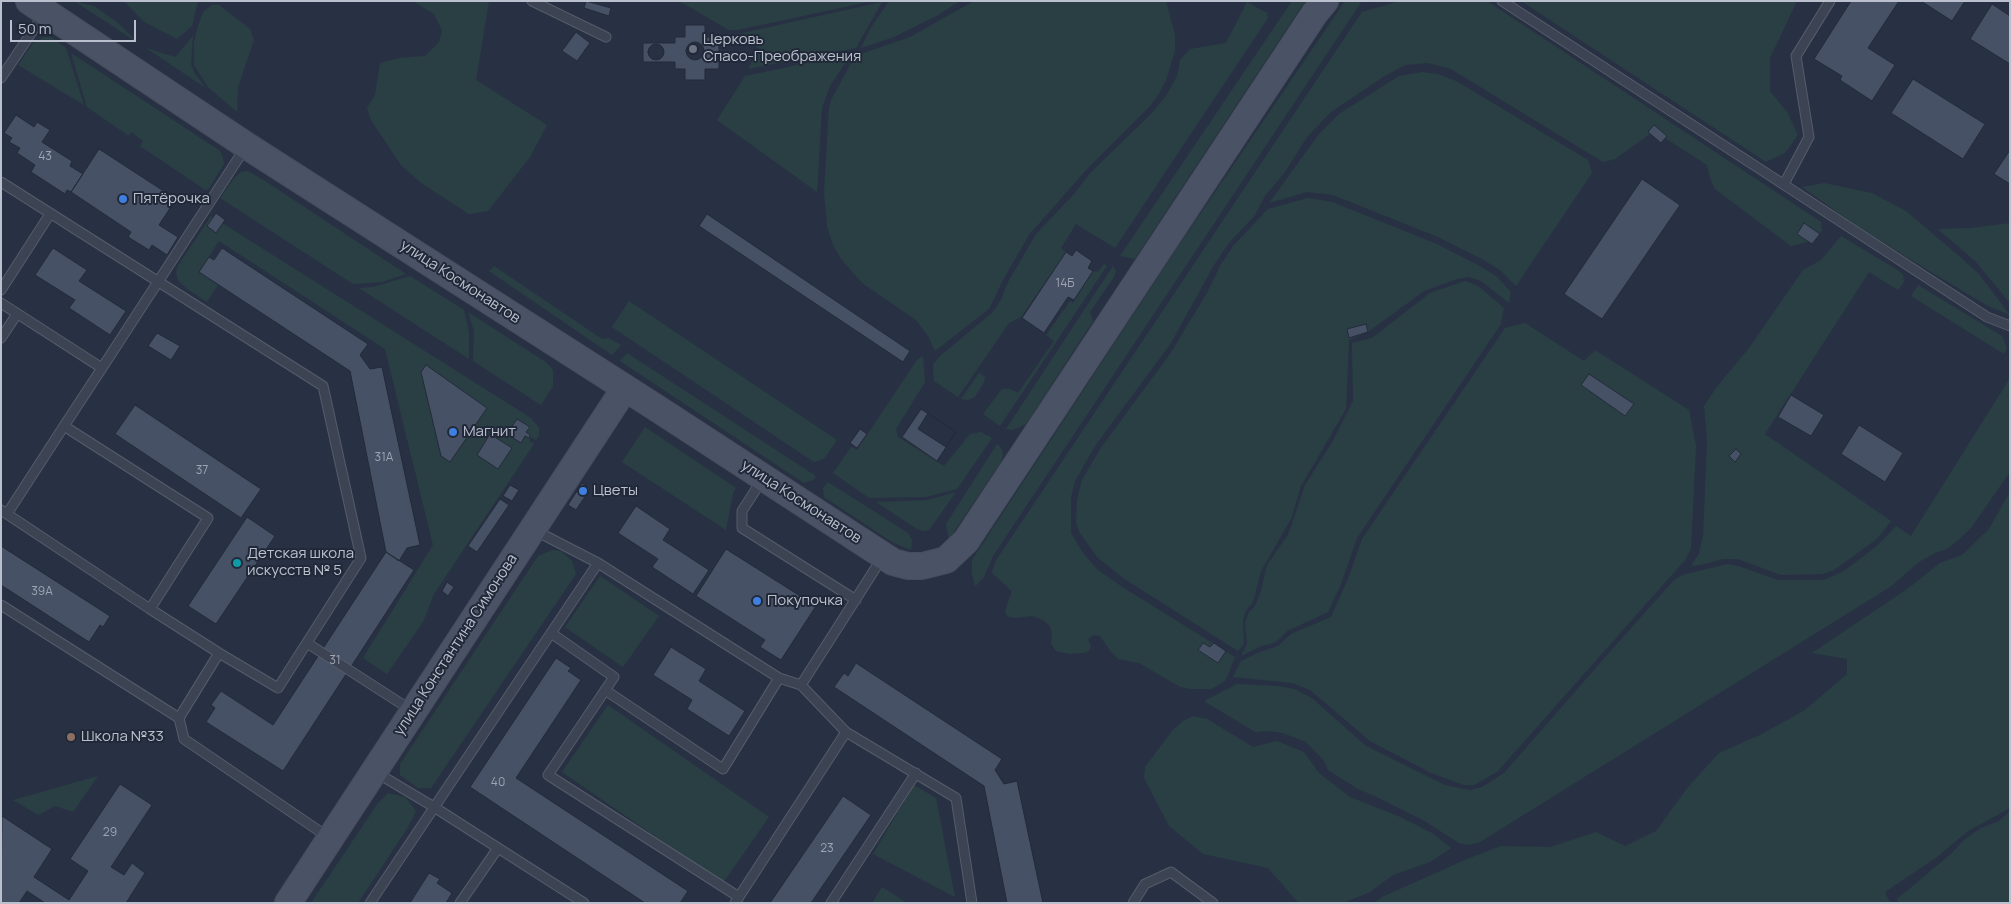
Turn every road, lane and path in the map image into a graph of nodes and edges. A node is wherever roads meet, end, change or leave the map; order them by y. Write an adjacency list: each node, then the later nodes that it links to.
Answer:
1 (532, 1): 6 (lane)
2 (1325, 1): 24 (main road)
3 (1502, 1): 10 (lane)
4 (1830, 1): 10 (lane)
5 (37, 7): 7 (lane); 8 (main road, улица Космонавтов)
6 (606, 37)
7 (1, 78)
8 (247, 146): 12 (lane); 19 (main road, улица Космонавтов)
9 (1, 182): 11 (lane)
10 (1784, 184): 16 (lane)
11 (50, 214): 12 (lane); 13 (lane)
12 (158, 282): 18 (lane); 30 (lane)
13 (1, 290)
14 (1, 303): 15 (lane)
15 (17, 314): 17 (lane); 18 (lane)
16 (2010, 326)
17 (1, 338)
18 (102, 368): 20 (lane)
19 (625, 388): 21 (main road, улица Космонавтов); 23 (main road, улица Константина Симонова)
20 (64, 426): 22 (lane); 28 (lane)
21 (764, 477): 24 (main road, улица Космонавтов); 26 (lane)
22 (4, 512): 28 (lane)
23 (532, 529): 25 (lane); 35 (main road, улица Константина Симонова)
24 (888, 559): 26 (lane)
25 (598, 563): 29 (lane); 32 (lane)
26 (856, 600): 33 (lane)
27 (1, 605): 36 (lane)
28 (150, 609): 31 (lane)
29 (551, 633): 34 (lane); 40 (lane)
30 (307, 643): 31 (lane); 35 (lane)
31 (219, 653): 36 (lane)
32 (779, 678): 33 (lane); 34 (lane)
33 (801, 685): 37 (lane)
34 (605, 690): 43 (lane)
35 (413, 711): 38 (main road, улица Константина Симонова)
36 (179, 718): 41 (lane)
37 (846, 732): 39 (lane); 43 (lane)
38 (374, 771): 40 (lane); 41 (main road, улица Константина Симонова)
39 (916, 773): 48 (lane); 49 (lane)
40 (434, 807): 42 (lane); 46 (lane)
41 (330, 838): 45 (main road, улица Константина Симонова)
42 (498, 848): 44 (lane); 47 (lane)
43 (737, 900)
44 (577, 901)
45 (288, 903)
46 (370, 903)
47 (460, 903)
48 (831, 903)
49 (972, 903)
50 (1133, 903): 51 (lane)
51 (1213, 903)

